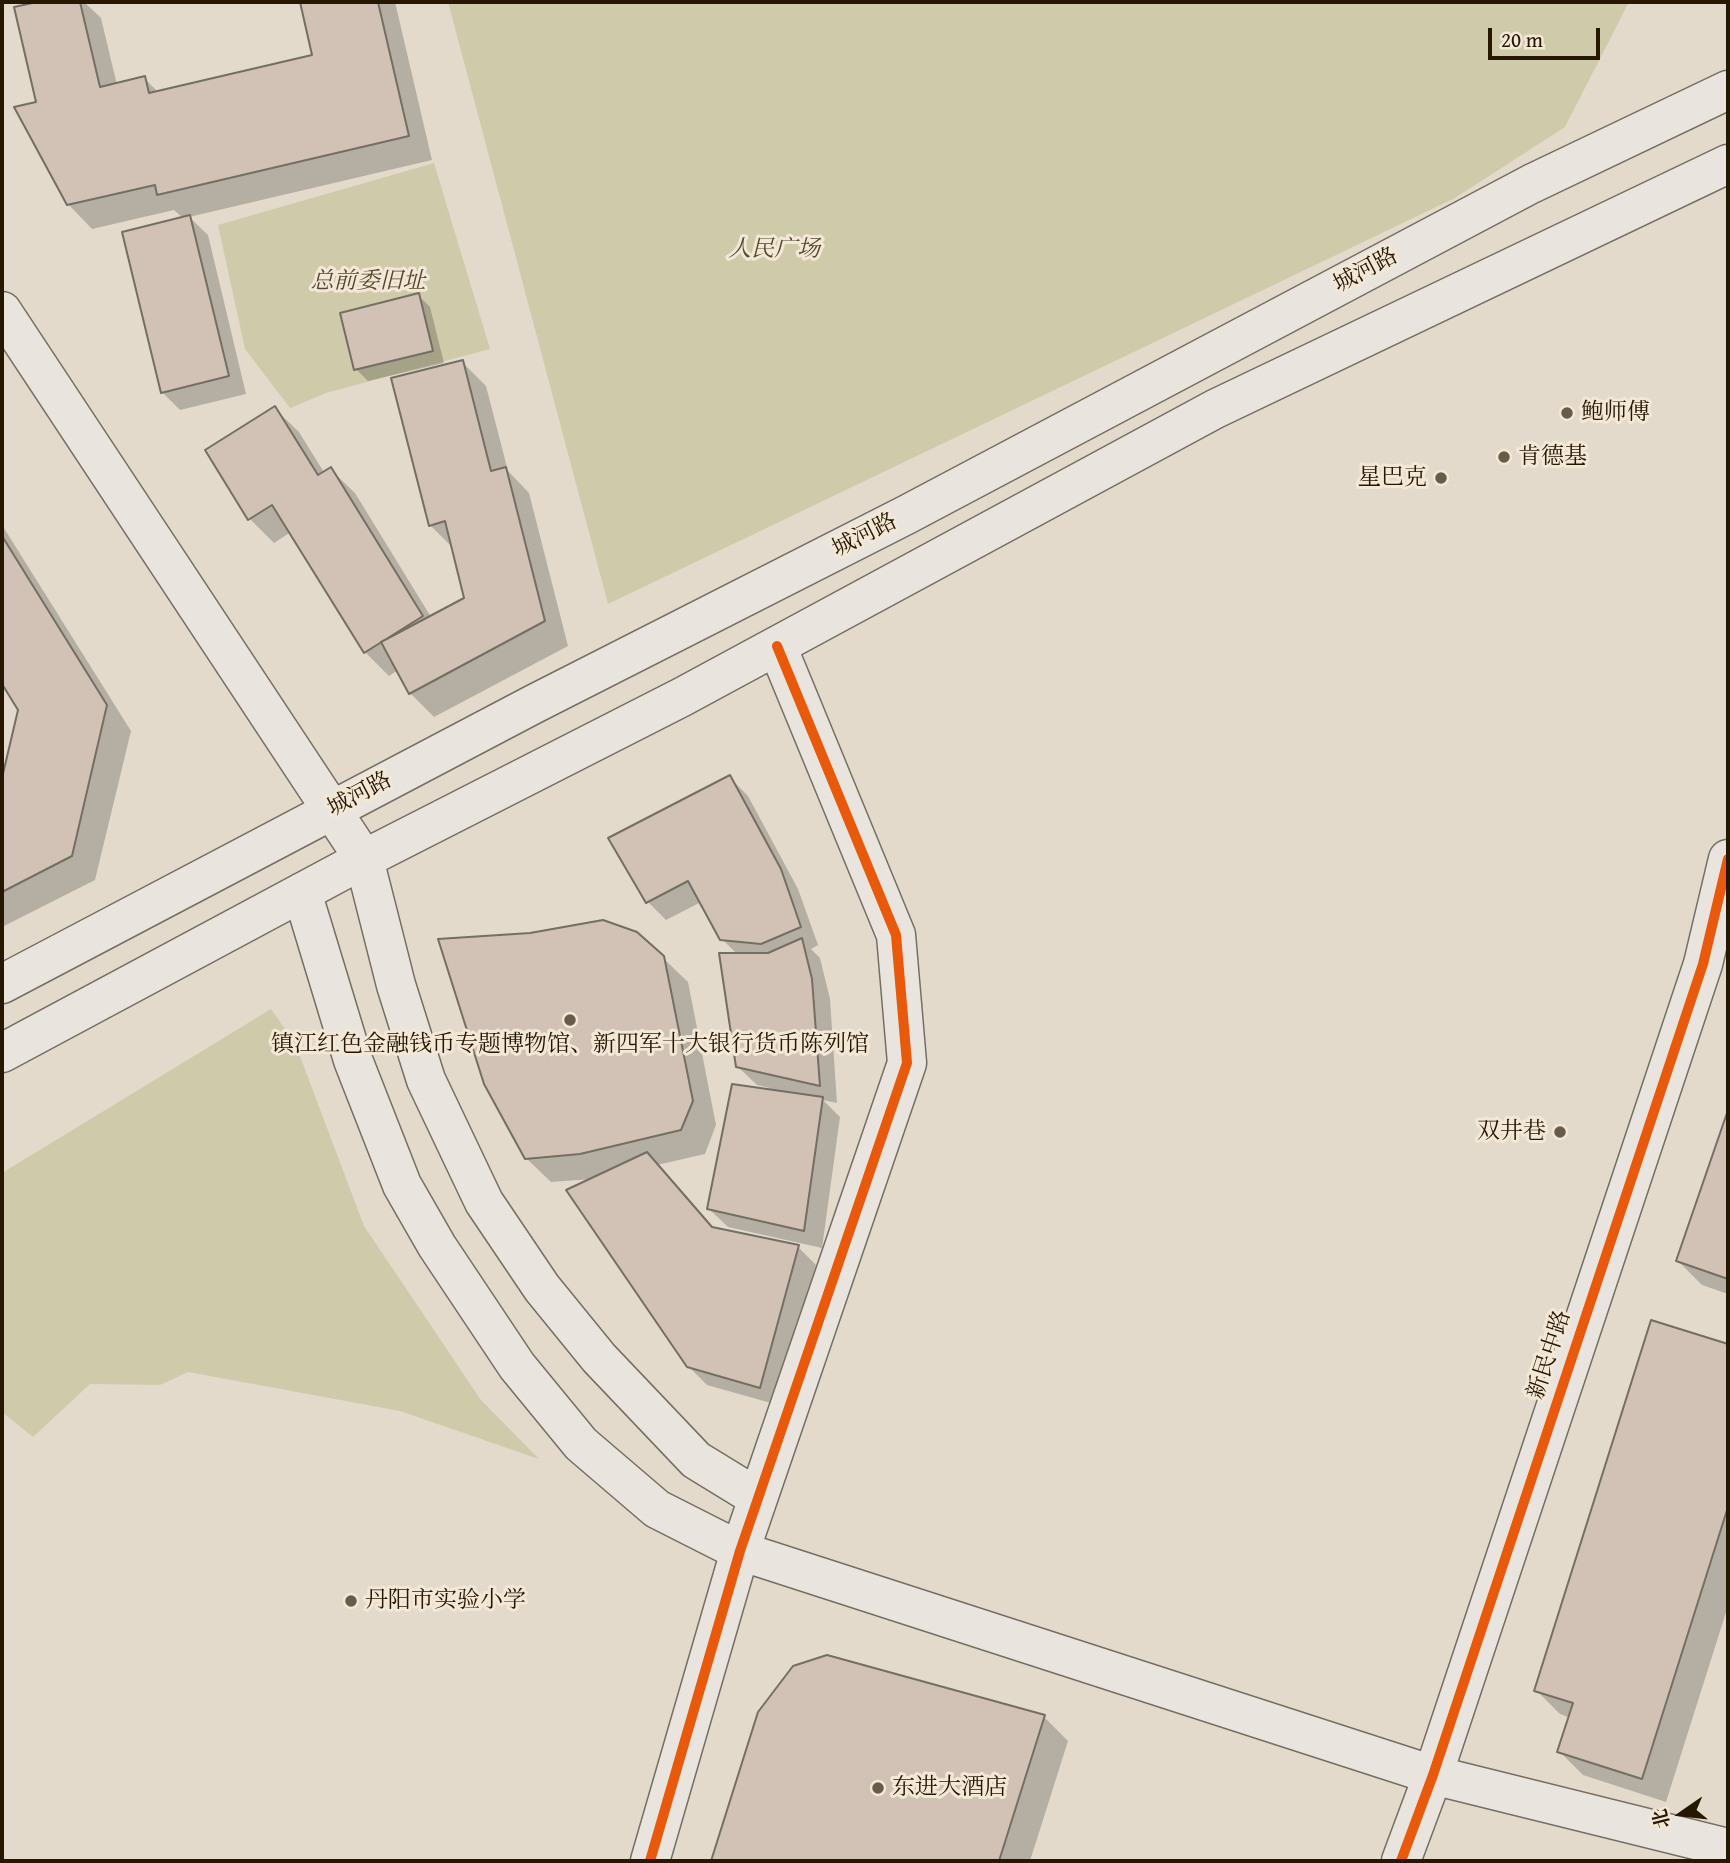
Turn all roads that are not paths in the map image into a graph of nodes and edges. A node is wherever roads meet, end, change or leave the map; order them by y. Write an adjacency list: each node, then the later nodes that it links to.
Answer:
1 (1728, 90): 5 (main road, 城河路)
2 (1728, 164): 4 (main road)
3 (2, 311): 5 (main road)
4 (777, 646): 6 (main road); 11 (main road)
5 (331, 810): 6 (main road); 9 (main road, 城河路)
6 (364, 859): 8 (main road); 11 (main road)
7 (1728, 859): 13 (main road, 新民中路)
8 (302, 892): 10 (main road); 12 (main road)
9 (2, 984)
10 (2, 1053)
11 (758, 1499): 12 (main road)
12 (740, 1551): 13 (main road); 15 (main road)
13 (1433, 1775): 14 (main road); 16 (main road, 新民中路)
14 (1728, 1848)
15 (650, 1861)
16 (1401, 1861)

